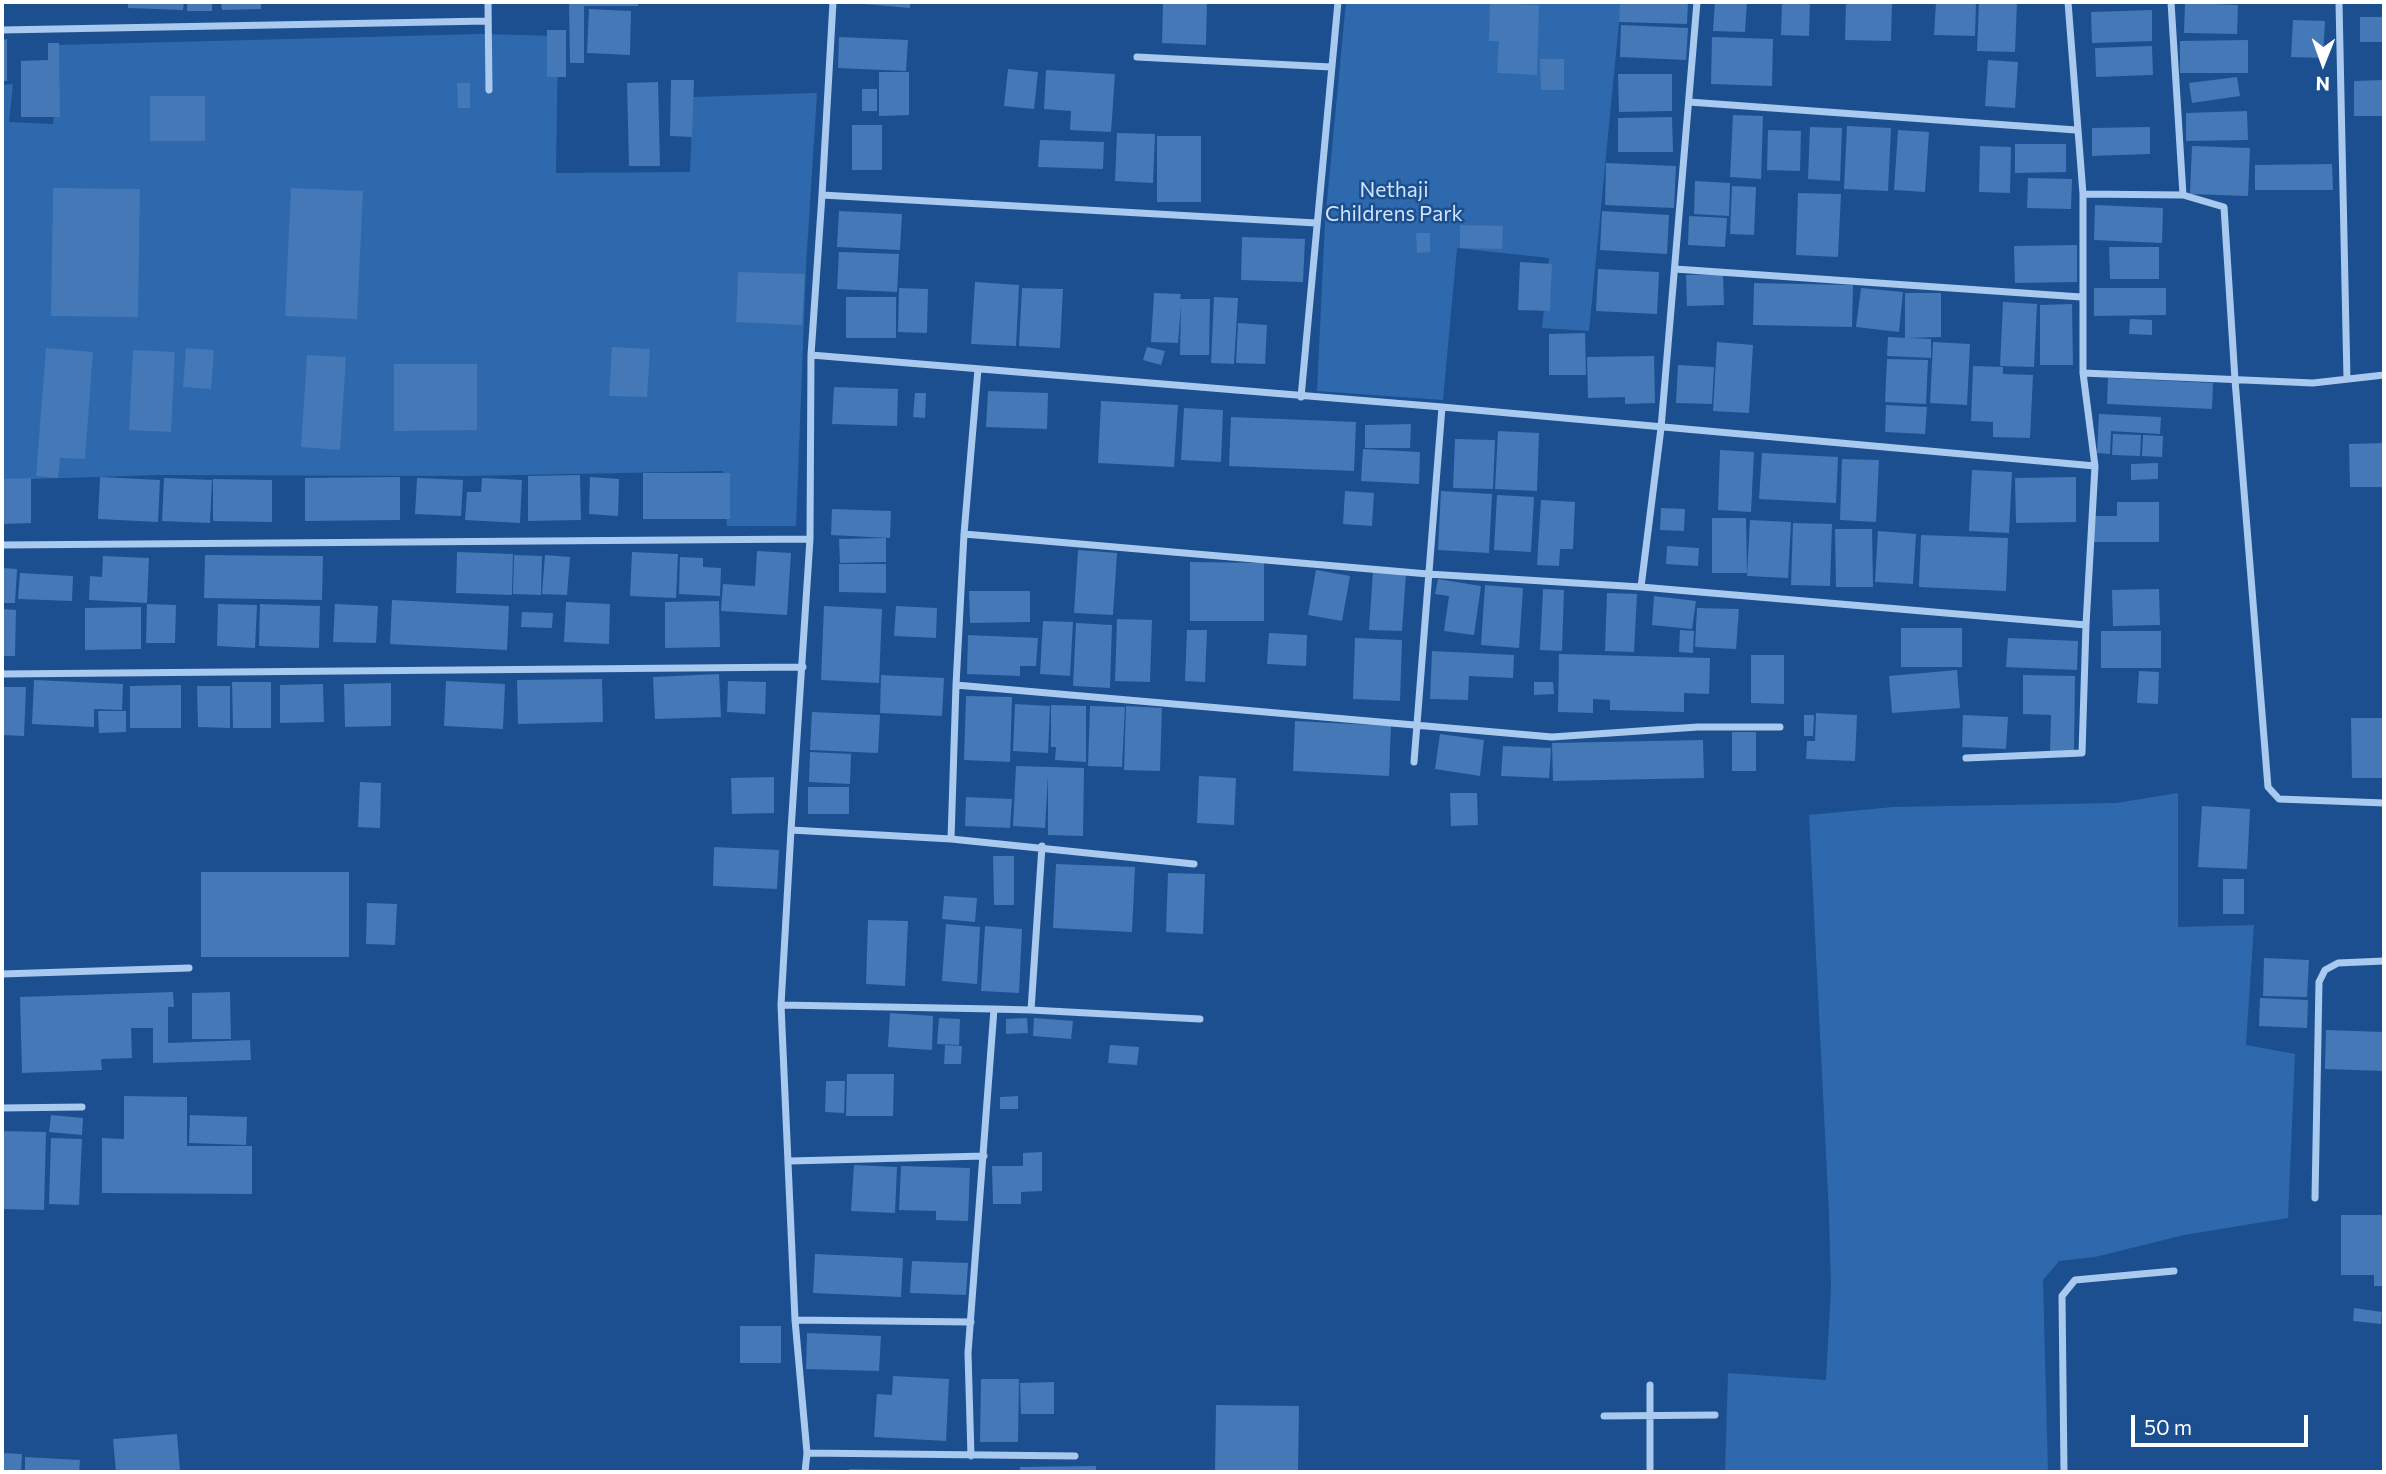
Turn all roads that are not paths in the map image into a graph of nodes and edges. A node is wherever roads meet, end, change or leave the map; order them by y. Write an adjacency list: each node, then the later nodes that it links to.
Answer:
1 (488, 2): 8 (street)
2 (833, 2): 16 (street)
3 (1338, 2): 11 (street)
4 (1698, 2): 13 (street)
5 (2068, 2): 14 (street)
6 (2171, 2): 17 (street)
7 (2339, 2): 25 (street)
8 (488, 21): 9 (street); 12 (street)
9 (2, 30)
10 (1137, 57): 11 (street)
11 (1331, 67): 18 (street)
12 (489, 90)
13 (1689, 102): 14 (street); 19 (street)
14 (2076, 130): 15 (street)
15 (2083, 194): 17 (street); 20 (street)
16 (822, 195): 18 (street); 21 (street)
17 (2183, 195): 26 (street)
18 (1316, 223): 27 (street)
19 (1675, 269): 20 (street); 29 (street)
20 (2081, 298): 23 (street)
21 (811, 355): 22 (street); 32 (street)
22 (978, 369): 27 (street); 31 (street)
23 (2083, 373): 26 (street); 30 (street)
24 (2384, 375): 25 (street)
25 (2347, 379): 26 (street)
26 (2235, 380): 44 (street)
27 (1301, 397): 28 (street)
28 (1442, 407): 29 (street); 34 (street)
29 (1661, 428): 30 (street); 35 (street)
30 (2095, 466): 36 (street)
31 (964, 534): 34 (street); 39 (street)
32 (810, 539): 33 (street); 37 (street)
33 (2, 545)
34 (1428, 574): 35 (street); 40 (street)
35 (1642, 587): 36 (street)
36 (2087, 625): 42 (street)
37 (803, 667): 38 (street); 45 (street)
38 (2, 674)
39 (956, 685): 40 (street); 46 (street)
40 (1415, 725): 41 (street); 43 (street)
41 (1780, 727)
42 (1966, 758)
43 (1414, 762)
44 (2384, 803)
45 (791, 830): 46 (street); 52 (street)
46 (951, 839): 47 (street)
47 (1042, 846): 48 (street); 54 (street)
48 (1195, 864)
49 (2384, 961): 60 (street)
50 (189, 968): 51 (street)
51 (2, 974)
52 (781, 1005): 53 (street); 59 (street)
53 (994, 1009): 54 (street); 58 (street)
54 (1031, 1010): 55 (street)
55 (1200, 1019)
56 (82, 1107): 57 (street)
57 (2, 1108)
58 (985, 1156): 59 (street); 63 (street)
59 (790, 1161): 62 (street)
60 (2315, 1198)
61 (2174, 1271): 73 (street)
62 (795, 1320): 63 (street); 68 (street)
63 (971, 1322): 69 (street)
64 (1650, 1385): 67 (street)
65 (1715, 1415): 67 (street)
66 (1604, 1416): 67 (street)
67 (1650, 1416): 72 (street)
68 (807, 1453): 69 (street); 71 (street)
69 (971, 1456): 70 (street)
70 (1075, 1456)
71 (805, 1472)
72 (1650, 1472)
73 (2064, 1472)

